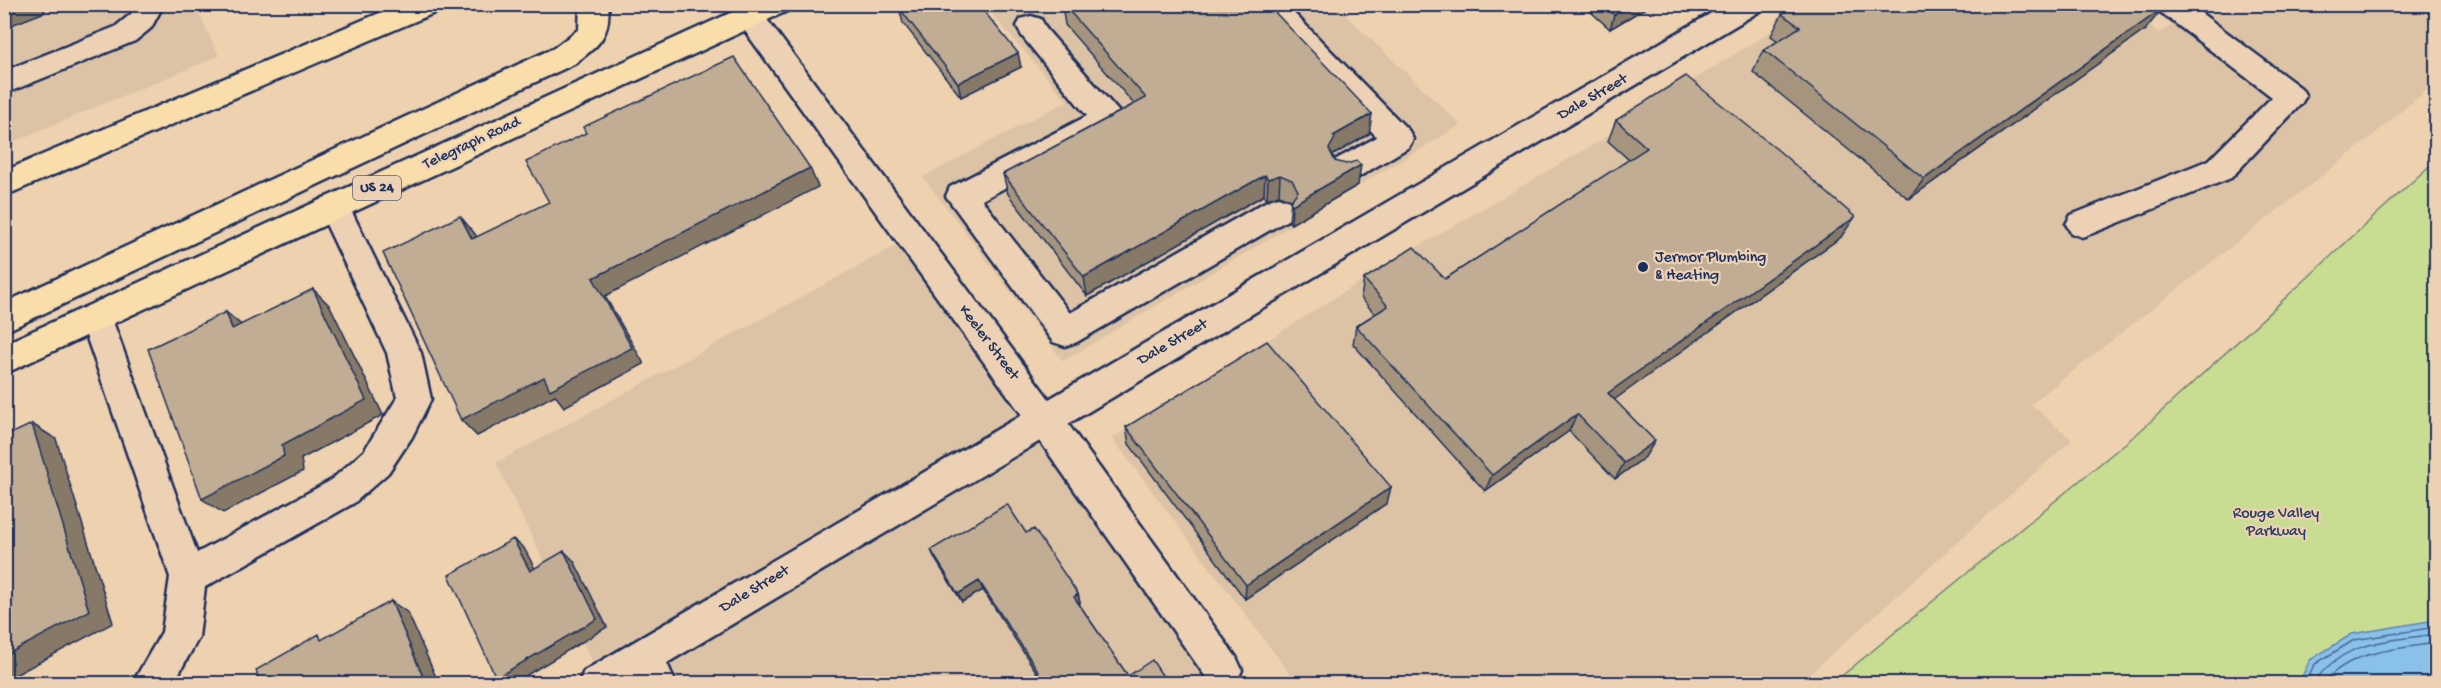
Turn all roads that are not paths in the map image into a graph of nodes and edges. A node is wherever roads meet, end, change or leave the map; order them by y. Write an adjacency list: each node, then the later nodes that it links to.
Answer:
1 (150, 4): 9 (street)
2 (429, 4): 11 (main road)
3 (594, 4): 15 (main road)
4 (1266, 4): 10 (street)
5 (1750, 4): 18 (street, Dale Street)
6 (2172, 7): 14 (street)
7 (764, 11): 12 (main road, Telegraph Road / US 24); 18 (street, Keeler Street)
8 (1031, 26): 13 (street)
9 (4, 83)
10 (1344, 171)
11 (4, 184)
12 (334, 207): 16 (main road, Telegraph Road / US 24); 19 (street)
13 (1278, 210)
14 (2082, 224)
15 (4, 318)
16 (96, 318): 17 (main road, Telegraph Road / US 24); 19 (street)
17 (4, 360)
18 (1044, 419): 20 (street, Dale Street); 21 (street, Keeler Street)
19 (189, 577): 22 (street)
20 (651, 670): 23 (street, Dale Street)
21 (1223, 670)
22 (151, 684)
23 (597, 684)

